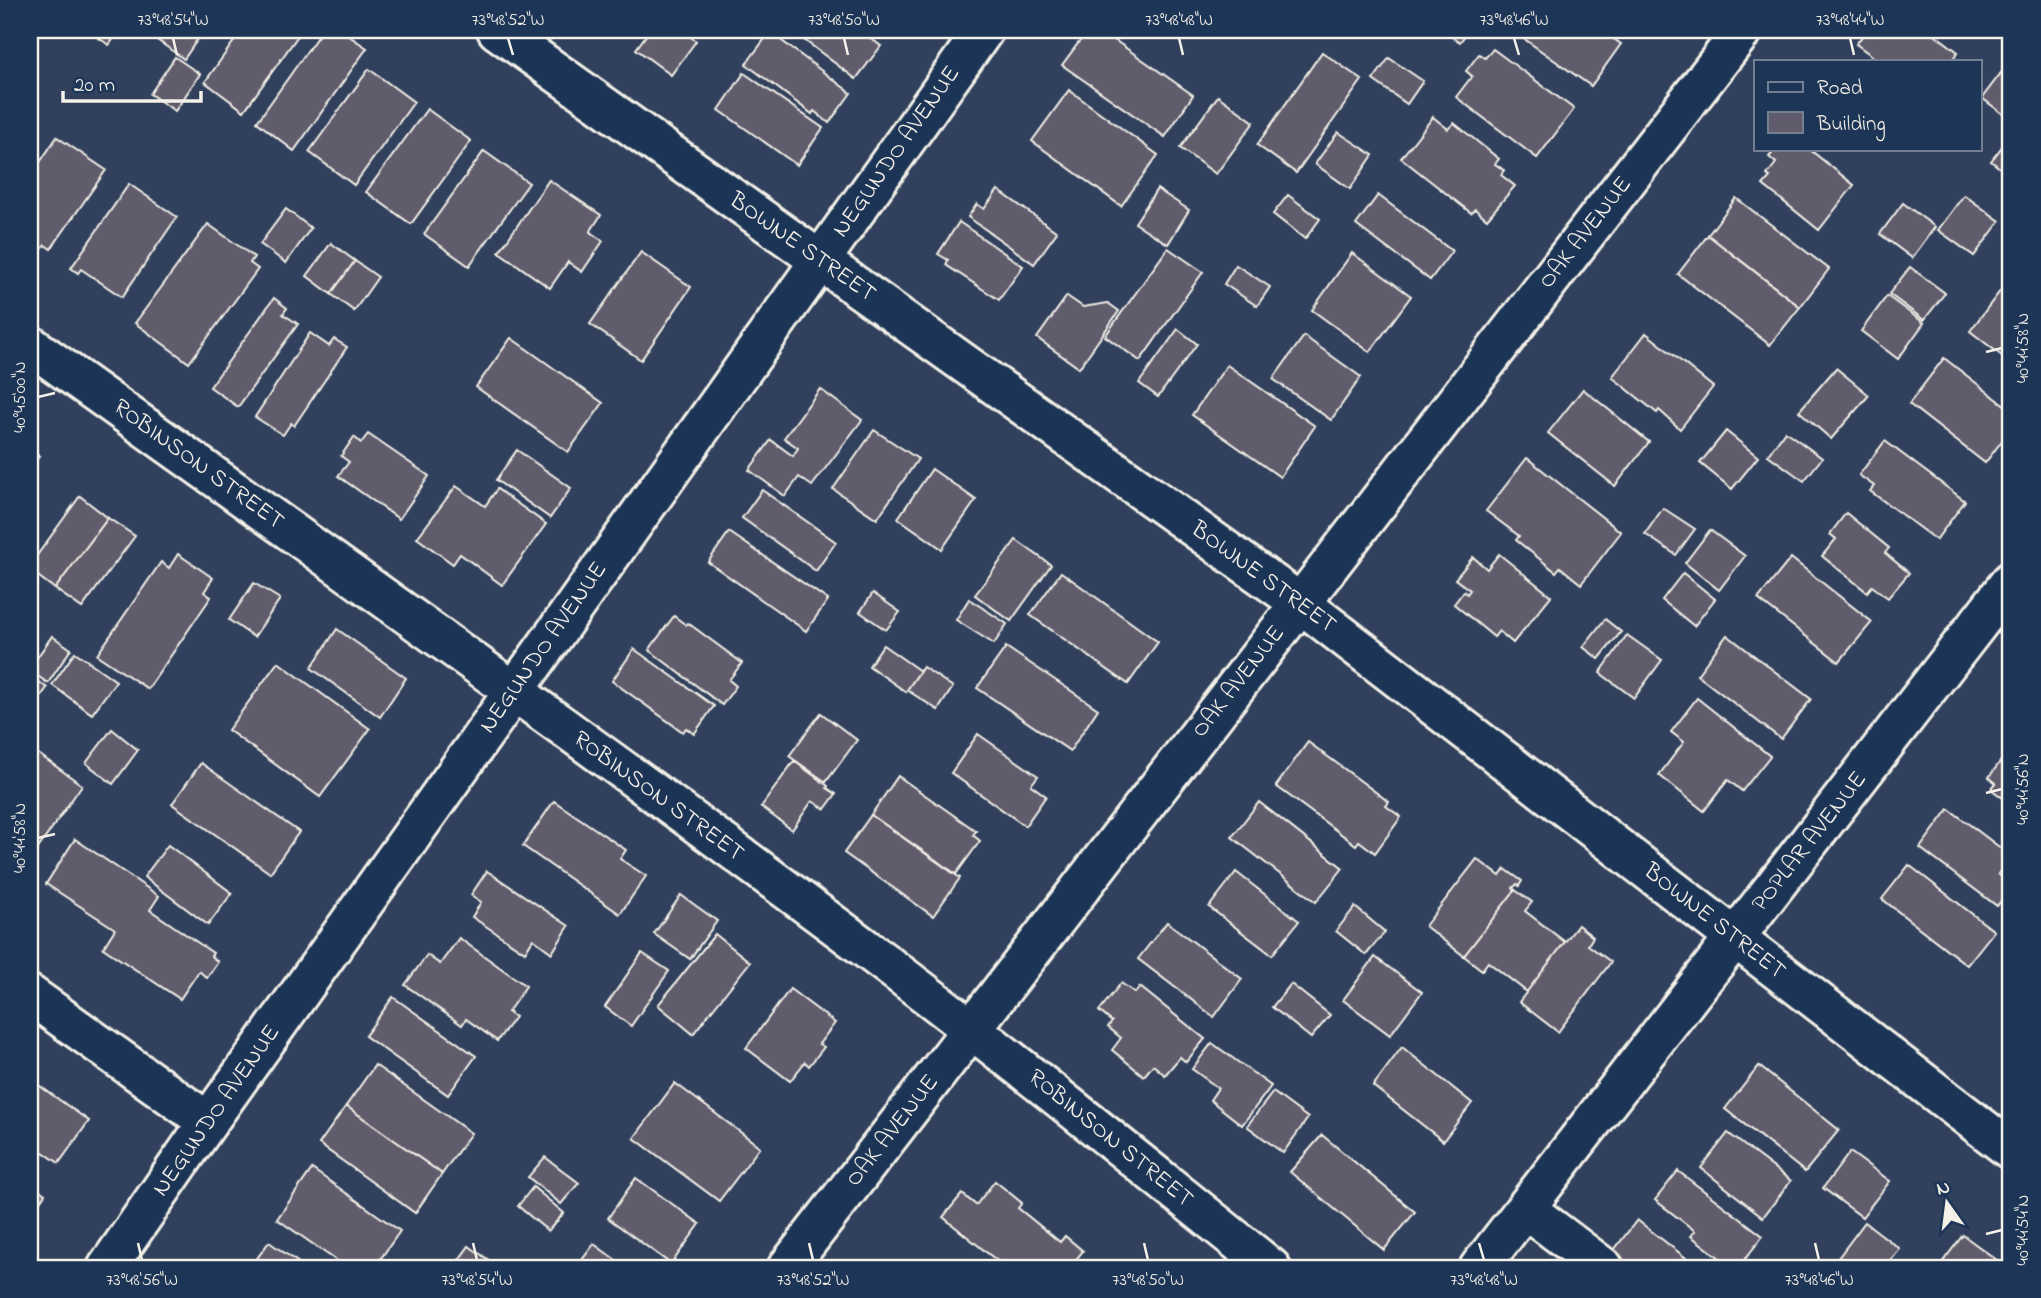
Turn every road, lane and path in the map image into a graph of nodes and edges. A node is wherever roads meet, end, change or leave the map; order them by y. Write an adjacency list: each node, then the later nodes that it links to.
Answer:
1 (497, 30): 4 (street, BOWNE STREET)
2 (984, 30): 4 (street, NEGUNDO AVENUE)
3 (1743, 30): 7 (street, OAK AVENUE)
4 (820, 261): 7 (street, BOWNE STREET); 8 (street, NEGUNDO AVENUE)
5 (30, 345): 8 (street, ROBINSON STREET)
6 (2011, 581): 9 (street, POPLAR AVENUE)
7 (1300, 603): 9 (street, BOWNE STREET); 11 (street, OAK AVENUE)
8 (514, 691): 11 (street, ROBINSON STREET); 12 (street, NEGUNDO AVENUE)
9 (1736, 939): 13 (street, BOWNE STREET); 14 (street, POPLAR AVENUE)
10 (30, 995): 12 (street)
11 (972, 1029): 16 (street, OAK AVENUE); 17 (street, ROBINSON STREET)
12 (208, 1122): 15 (street, NEGUNDO AVENUE)
13 (2011, 1150)
14 (1526, 1209): 18 (street, POPLAR AVENUE); 19 (street)
15 (107, 1268)
16 (787, 1268)
17 (1271, 1268)
18 (1479, 1268)
19 (1604, 1268)

